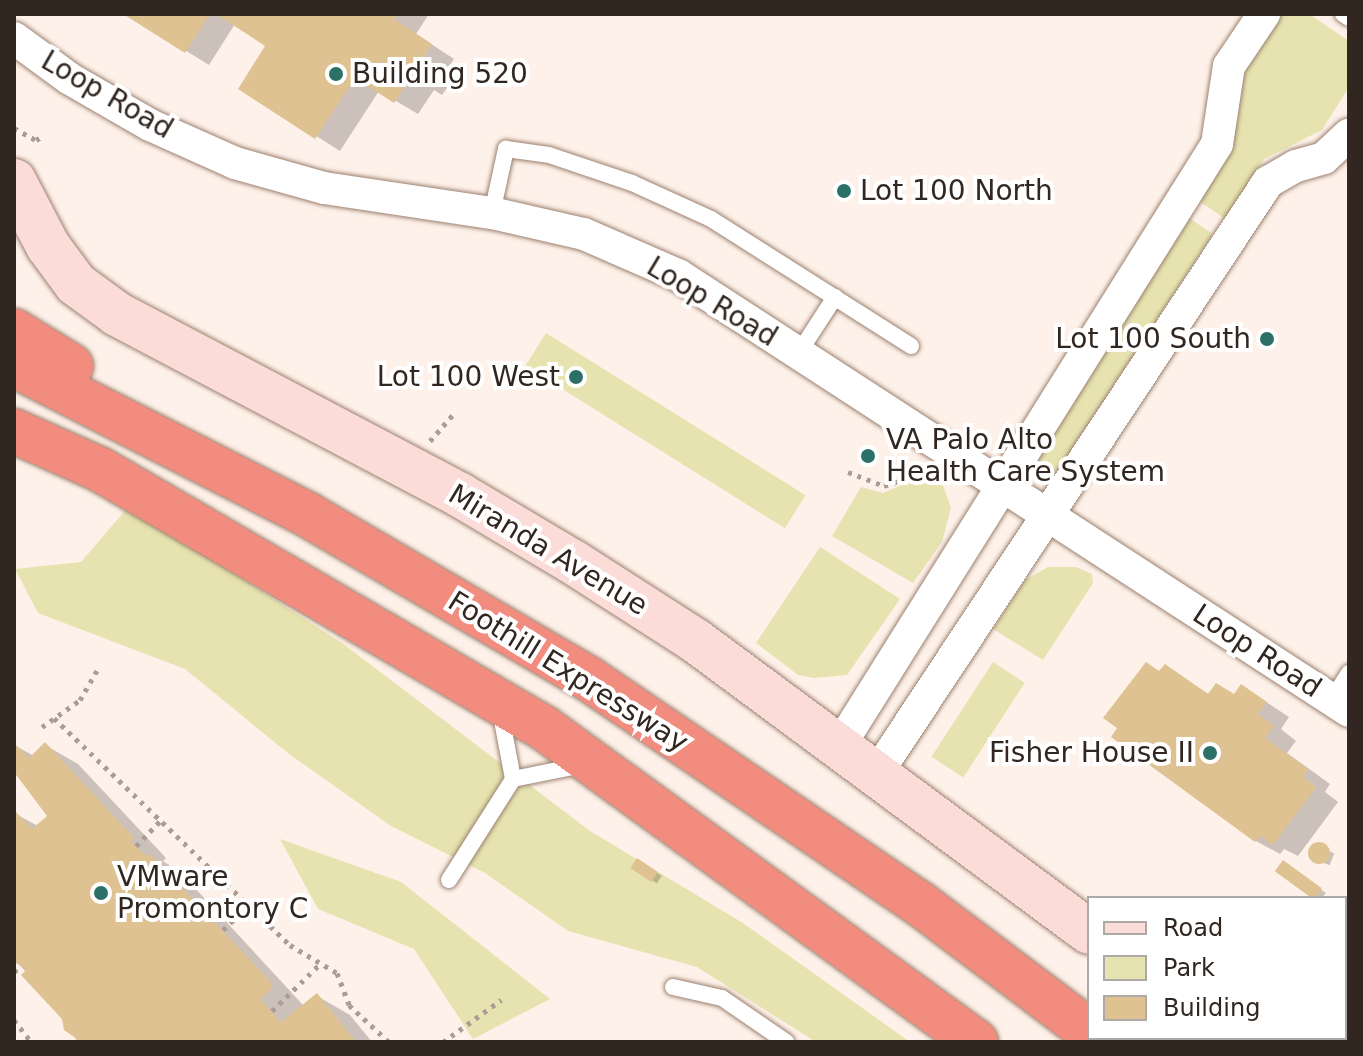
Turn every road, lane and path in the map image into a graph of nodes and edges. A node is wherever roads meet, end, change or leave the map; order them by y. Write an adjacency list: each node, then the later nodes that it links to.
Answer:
1 (1264, 14): 20 (street)
2 (1343, 14): 3 (lane)
3 (1349, 18)
4 (14, 38): 9 (street, Loop Road)
5 (14, 128): 7 (path)
6 (1349, 135): 21 (street)
7 (43, 136)
8 (14, 181): 29 (street, Miranda Avenue)
9 (492, 213): 10 (lane); 13 (street, Loop Road)
10 (835, 297): 12 (lane); 13 (lane)
11 (14, 331): 22 (highway)
12 (911, 346)
13 (798, 354): 20 (street, Loop Road)
14 (14, 365): 22 (highway, Foothill Expressway)
15 (454, 413): 17 (path)
16 (14, 431): 25 (highway)
17 (429, 442)
18 (848, 472): 19 (path)
19 (941, 474)
20 (1003, 488): 21 (street, Loop Road); 29 (street)
21 (1047, 515): 26 (street, Loop Road); 31 (street)
22 (310, 516): 46 (highway, Foothill Expressway)
23 (97, 671): 27 (path)
24 (1349, 673): 26 (lane)
25 (498, 701): 30 (highway); 32 (lane)
26 (1340, 705)
27 (54, 718): 28 (path); 33 (path)
28 (42, 727)
29 (840, 745): 31 (street, Miranda Avenue)
30 (593, 763): 32 (lane); 51 (highway)
31 (877, 773): 38 (street, Miranda Avenue)
32 (513, 779): 35 (lane)
33 (160, 821): 34 (path); 36 (path)
34 (136, 846)
35 (449, 880)
36 (249, 905): 37 (path); 39 (path)
37 (223, 930)
38 (1087, 930)
39 (321, 963): 44 (path); 48 (path)
40 (21, 966): 41 (path)
41 (14, 972)
42 (673, 987): 50 (lane)
43 (501, 1000): 49 (path)
44 (272, 1011)
45 (14, 1020): 47 (path)
46 (1087, 1029)
47 (31, 1042)
48 (389, 1042)
49 (443, 1042)
50 (786, 1042)
51 (976, 1042)

